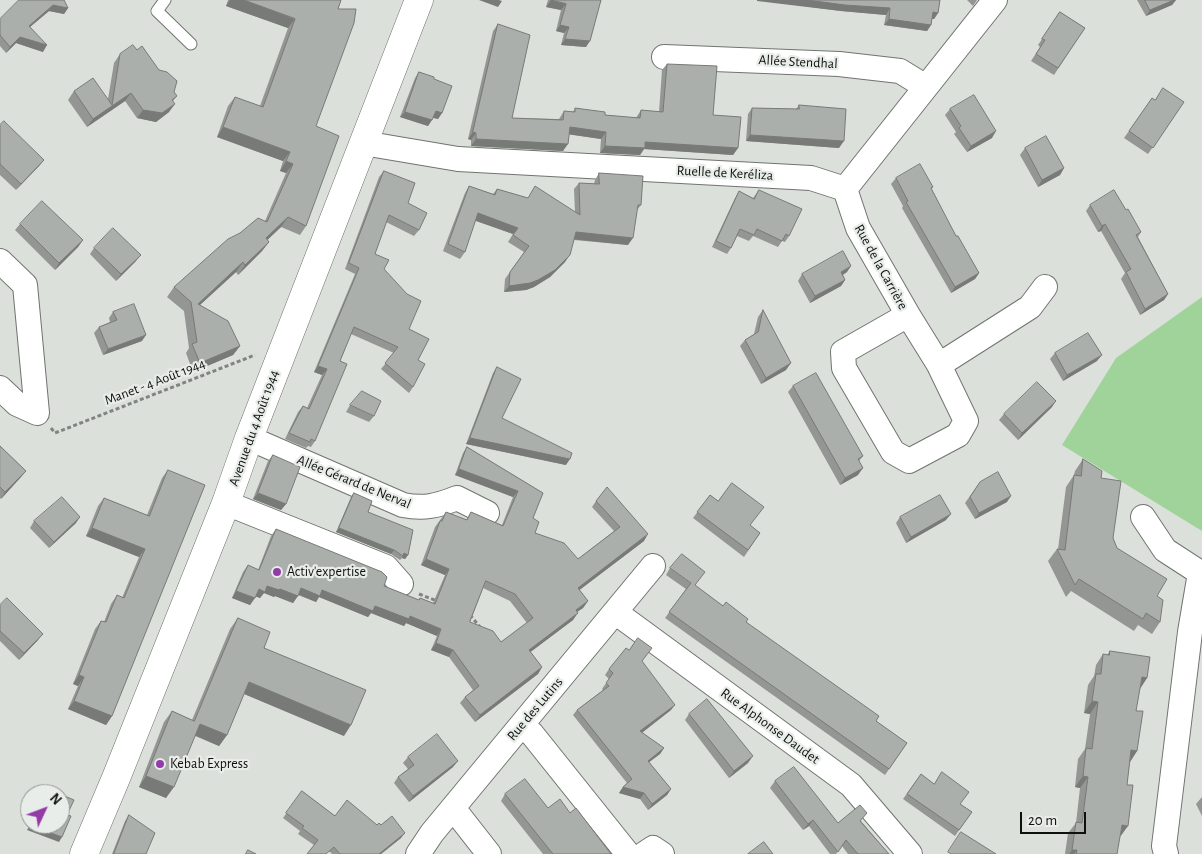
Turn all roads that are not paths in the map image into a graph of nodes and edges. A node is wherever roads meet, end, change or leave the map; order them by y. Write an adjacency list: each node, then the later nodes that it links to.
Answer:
1 (165, 0): 4 (lane)
2 (419, 0): 7 (street, Avenue du 4 Août 1944)
3 (995, 0): 6 (street)
4 (191, 44)
5 (664, 57): 6 (street, Allée Stendhal)
6 (926, 87): 8 (street)
7 (363, 143): 8 (street, Ruelle de Keréliza); 14 (street, Avenue du 4 Août 1944)
8 (846, 189): 11 (street, Rue de la Carrière)
9 (0, 261): 13 (street)
10 (1045, 287): 12 (street)
11 (908, 315): 12 (street, Rue de la Carrière); 12 (street, Rue de la Carrière)
12 (939, 365)
13 (0, 388)
14 (249, 438): 15 (street, Avenue du 4 Août 1944); 16 (street, Allée Gérard de Nerval)
15 (226, 503): 20 (street); 24 (street, Avenue du 4 Août 1944)
16 (487, 513)
17 (1143, 517): 19 (street)
18 (654, 566): 21 (street, Rue des Lutins)
19 (1201, 574): 31 (street)
20 (401, 584)
21 (615, 612): 22 (street, Rue des Lutins); 30 (street, Rue Alphonse Daudet)
22 (521, 726): 23 (street, Rue des Lutins); 27 (street)
23 (453, 808): 25 (street, Rue des Lutins); 26 (street)
24 (84, 854)
25 (418, 854)
26 (489, 854)
27 (628, 854)
28 (644, 854): 29 (street)
29 (662, 854)
30 (910, 854)
31 (1166, 854)

